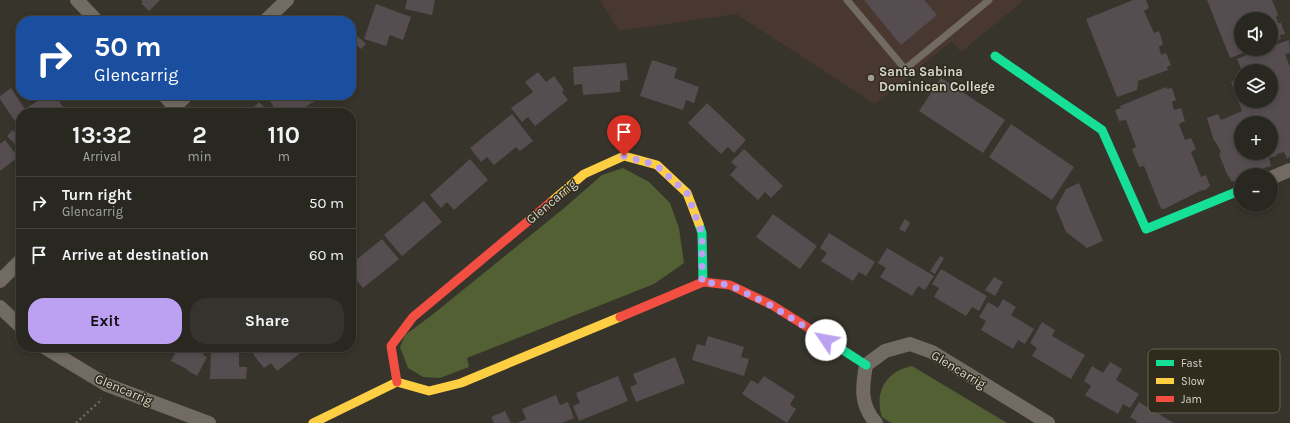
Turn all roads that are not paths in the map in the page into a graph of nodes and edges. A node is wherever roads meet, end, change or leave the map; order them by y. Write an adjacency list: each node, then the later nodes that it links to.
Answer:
1 (77, 0): 5 (street)
2 (287, 0): 6 (street)
3 (847, 0): 4 (lane)
4 (989, 0)
5 (92, 16)
6 (270, 16)
7 (995, 56): 12 (street)
8 (182, 100): 9 (street)
9 (174, 108)
10 (1290, 170): 11 (street)
11 (1278, 175)
12 (1234, 193)
13 (16, 265): 14 (street)
14 (0, 281)
15 (702, 282): 19 (street); 20 (street); 20 (street, Glencarrig)
16 (0, 307): 17 (street)
17 (16, 322)
18 (52, 352): 21 (street, Glencarrig)
19 (866, 365): 23 (street); 24 (street, Glencarrig)
20 (397, 382): 22 (street)
21 (209, 423)
22 (313, 423)
23 (876, 423)
24 (1048, 423)

